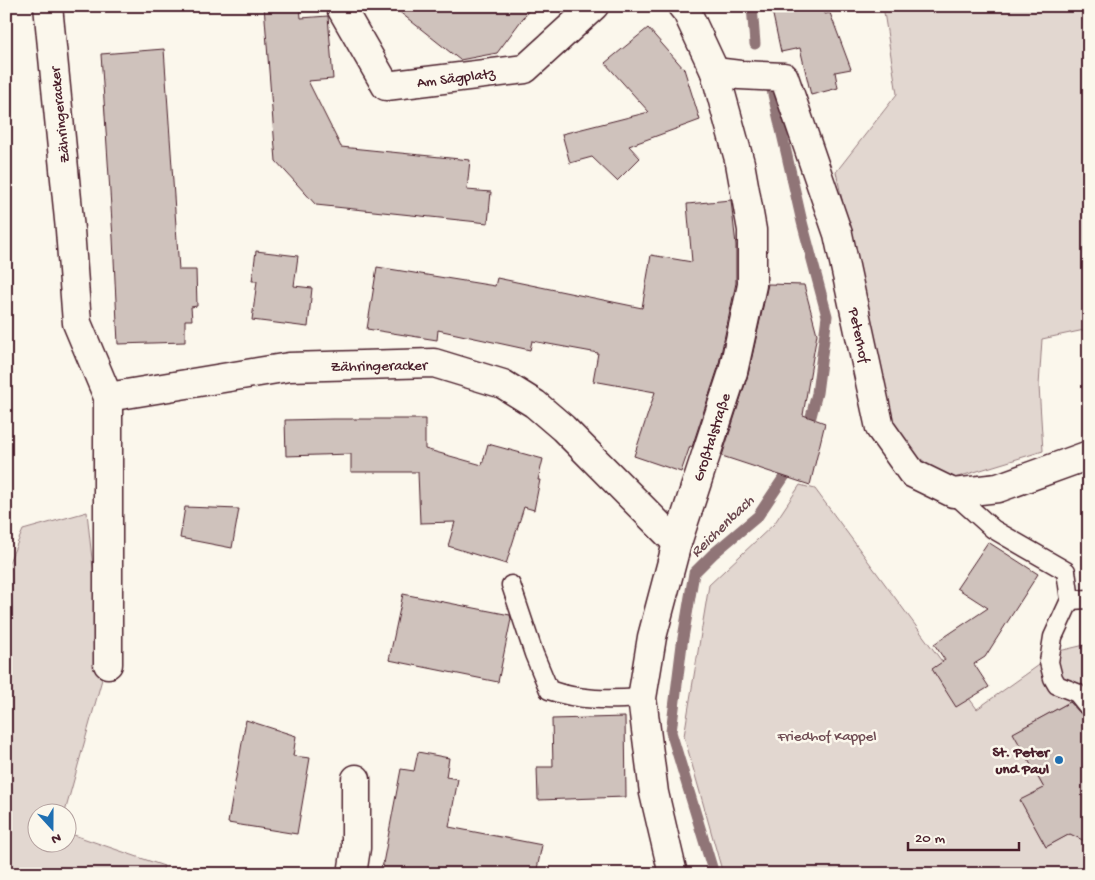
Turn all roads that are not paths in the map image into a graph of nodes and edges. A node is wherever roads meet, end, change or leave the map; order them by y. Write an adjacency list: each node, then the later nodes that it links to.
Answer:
1 (48, 6): 6 (street, Zähringeracker)
2 (340, 6): 3 (street, Am Sägplatz)
3 (594, 6)
4 (686, 8): 5 (street, Großtalstraße)
5 (740, 75): 8 (street, Peterhof); 9 (street, Großtalstraße)
6 (108, 397): 9 (street, Zähringeracker); 13 (street, Zähringeracker)
7 (1089, 455): 8 (street)
8 (954, 493): 11 (lane)
9 (677, 543): 14 (street, Großtalstraße)
10 (511, 586): 14 (lane)
11 (1070, 600): 12 (lane); 15 (lane)
12 (1089, 600)
13 (108, 664)
14 (642, 698): 18 (street, Großtalstraße)
15 (1089, 708)
16 (356, 779): 17 (street)
17 (352, 874)
18 (673, 874)

